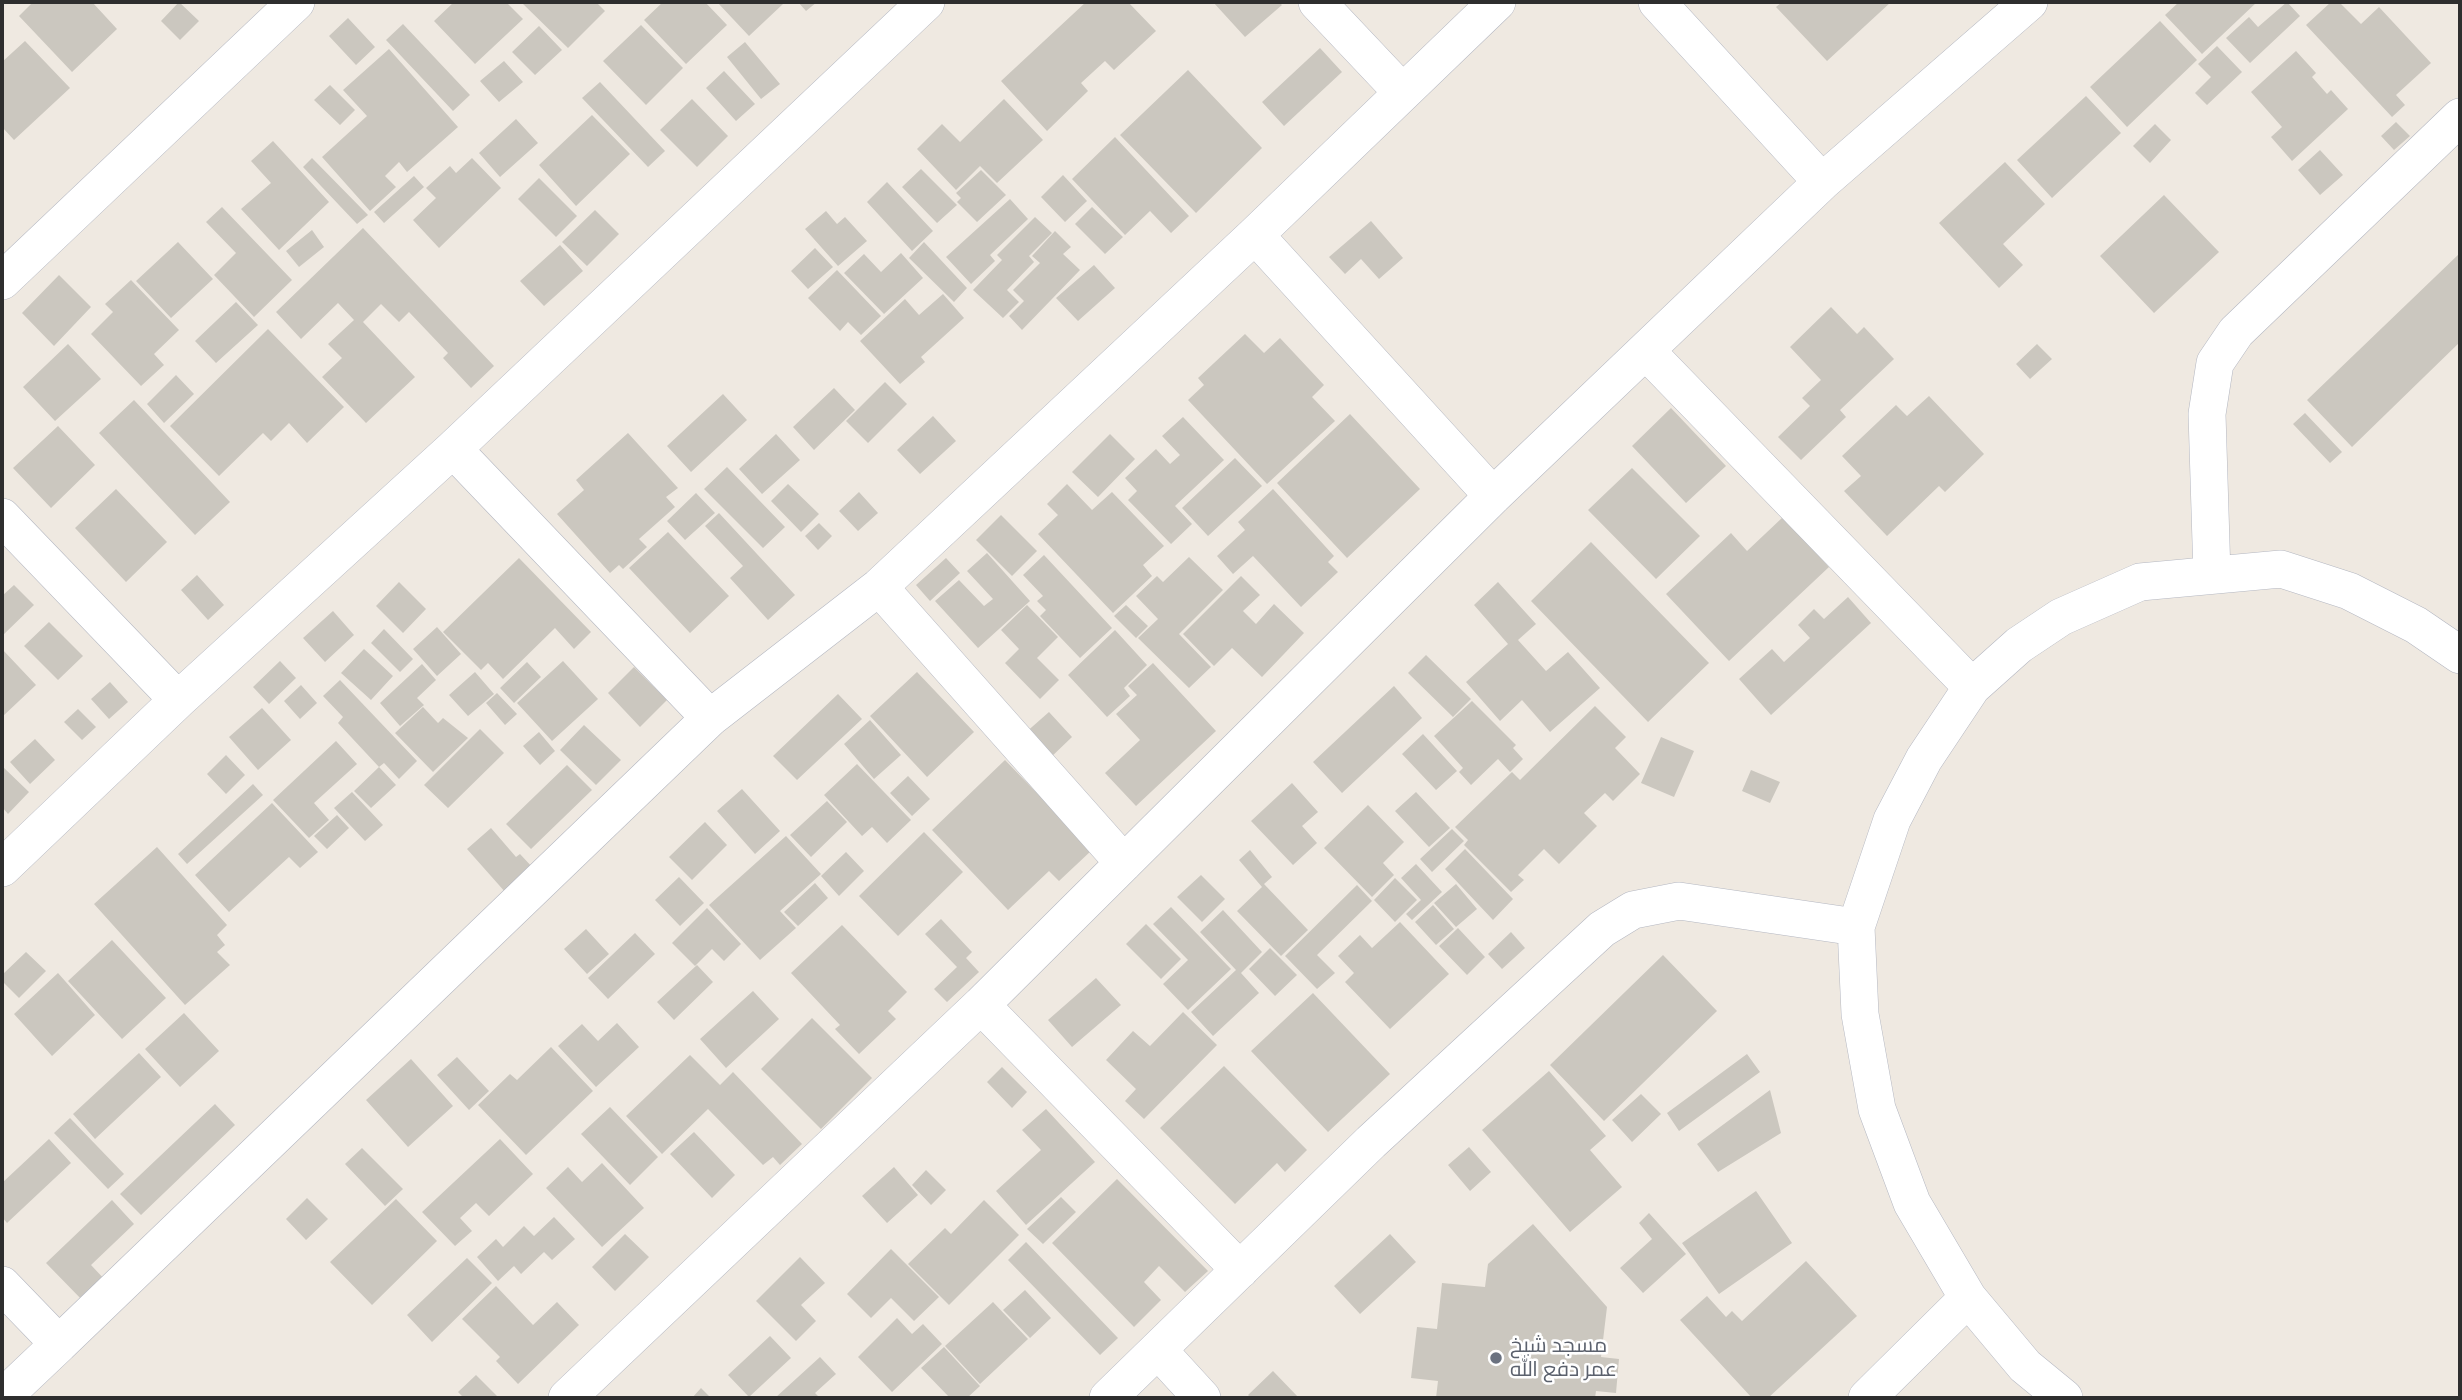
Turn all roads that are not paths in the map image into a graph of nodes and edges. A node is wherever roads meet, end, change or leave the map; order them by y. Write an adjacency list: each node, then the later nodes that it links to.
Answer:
1 (296, 2): 11 (street)
2 (926, 2): 13 (street)
3 (1317, 2): 7 (street)
4 (1497, 2): 7 (street)
5 (1657, 2): 9 (street)
6 (2029, 2): 9 (street)
7 (1402, 92): 10 (street)
8 (2460, 117): 16 (street)
9 (1822, 182): 12 (street)
10 (1255, 235): 14 (street); 17 (street)
11 (2, 281)
12 (1646, 351): 14 (street); 19 (street)
13 (453, 449): 20 (street); 21 (street)
14 (1493, 496): 22 (street)
15 (2, 517): 20 (street)
16 (2212, 575): 18 (street); 19 (street)
17 (879, 587): 21 (street); 22 (street)
18 (2460, 655)
19 (1972, 687): 24 (street)
20 (178, 699): 23 (street)
21 (710, 718): 29 (street)
22 (1124, 863): 25 (street)
23 (2, 868)
24 (1856, 928): 26 (street); 28 (street)
25 (981, 1005): 26 (street); 32 (street)
26 (1240, 1270): 30 (street)
27 (2, 1285): 29 (street)
28 (1968, 1298): 35 (street); 36 (street)
29 (59, 1344): 31 (street)
30 (1158, 1350): 33 (street); 34 (street)
31 (2, 1398)
32 (566, 1398)
33 (1108, 1398)
34 (1202, 1398)
35 (1867, 1398)
36 (2064, 1398)

